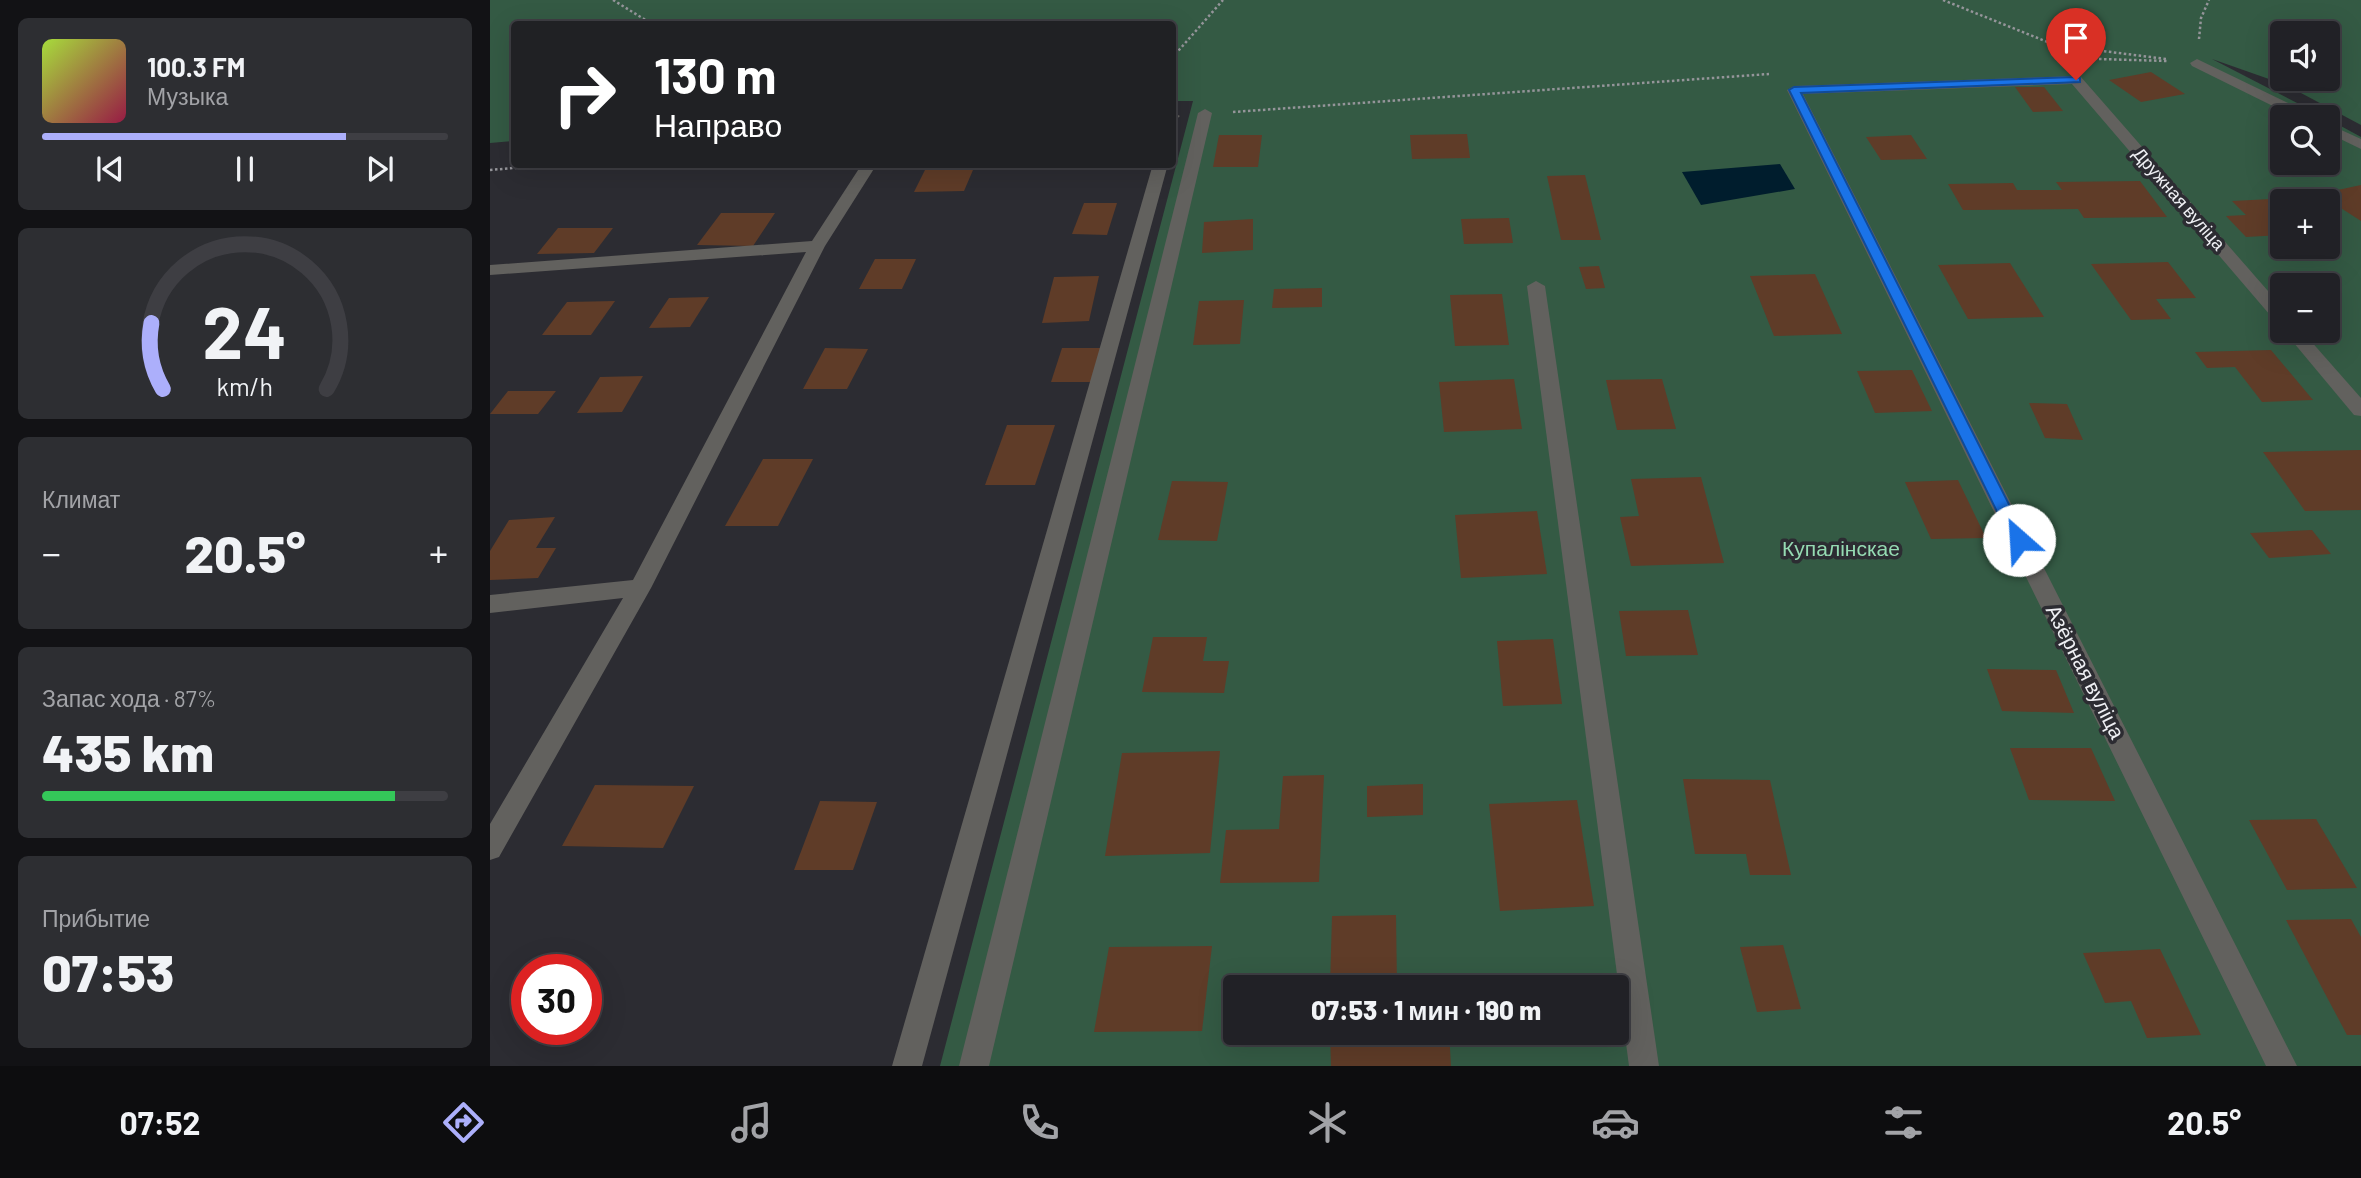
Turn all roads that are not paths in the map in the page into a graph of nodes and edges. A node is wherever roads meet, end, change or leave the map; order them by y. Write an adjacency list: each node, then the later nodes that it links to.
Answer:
1 (2197, 62): 3 (street)
2 (1787, 82): 12 (street, Дружная вуліца); 21 (street, Азёрная вуліца)
3 (2282, 105)
4 (1205, 113): 19 (street)
5 (2340, 134): 6 (street)
6 (2361, 145)
7 (867, 168): 9 (street)
8 (1160, 168): 18 (street)
9 (817, 246): 10 (street); 15 (street)
10 (490, 270)
11 (1536, 286): 20 (street)
12 (2270, 304)
13 (2303, 343): 14 (street)
14 (2361, 410)
15 (640, 588): 16 (street); 17 (street)
16 (490, 604)
17 (490, 848)
18 (907, 1066)
19 (974, 1066)
20 (1644, 1066)
21 (2282, 1066)

